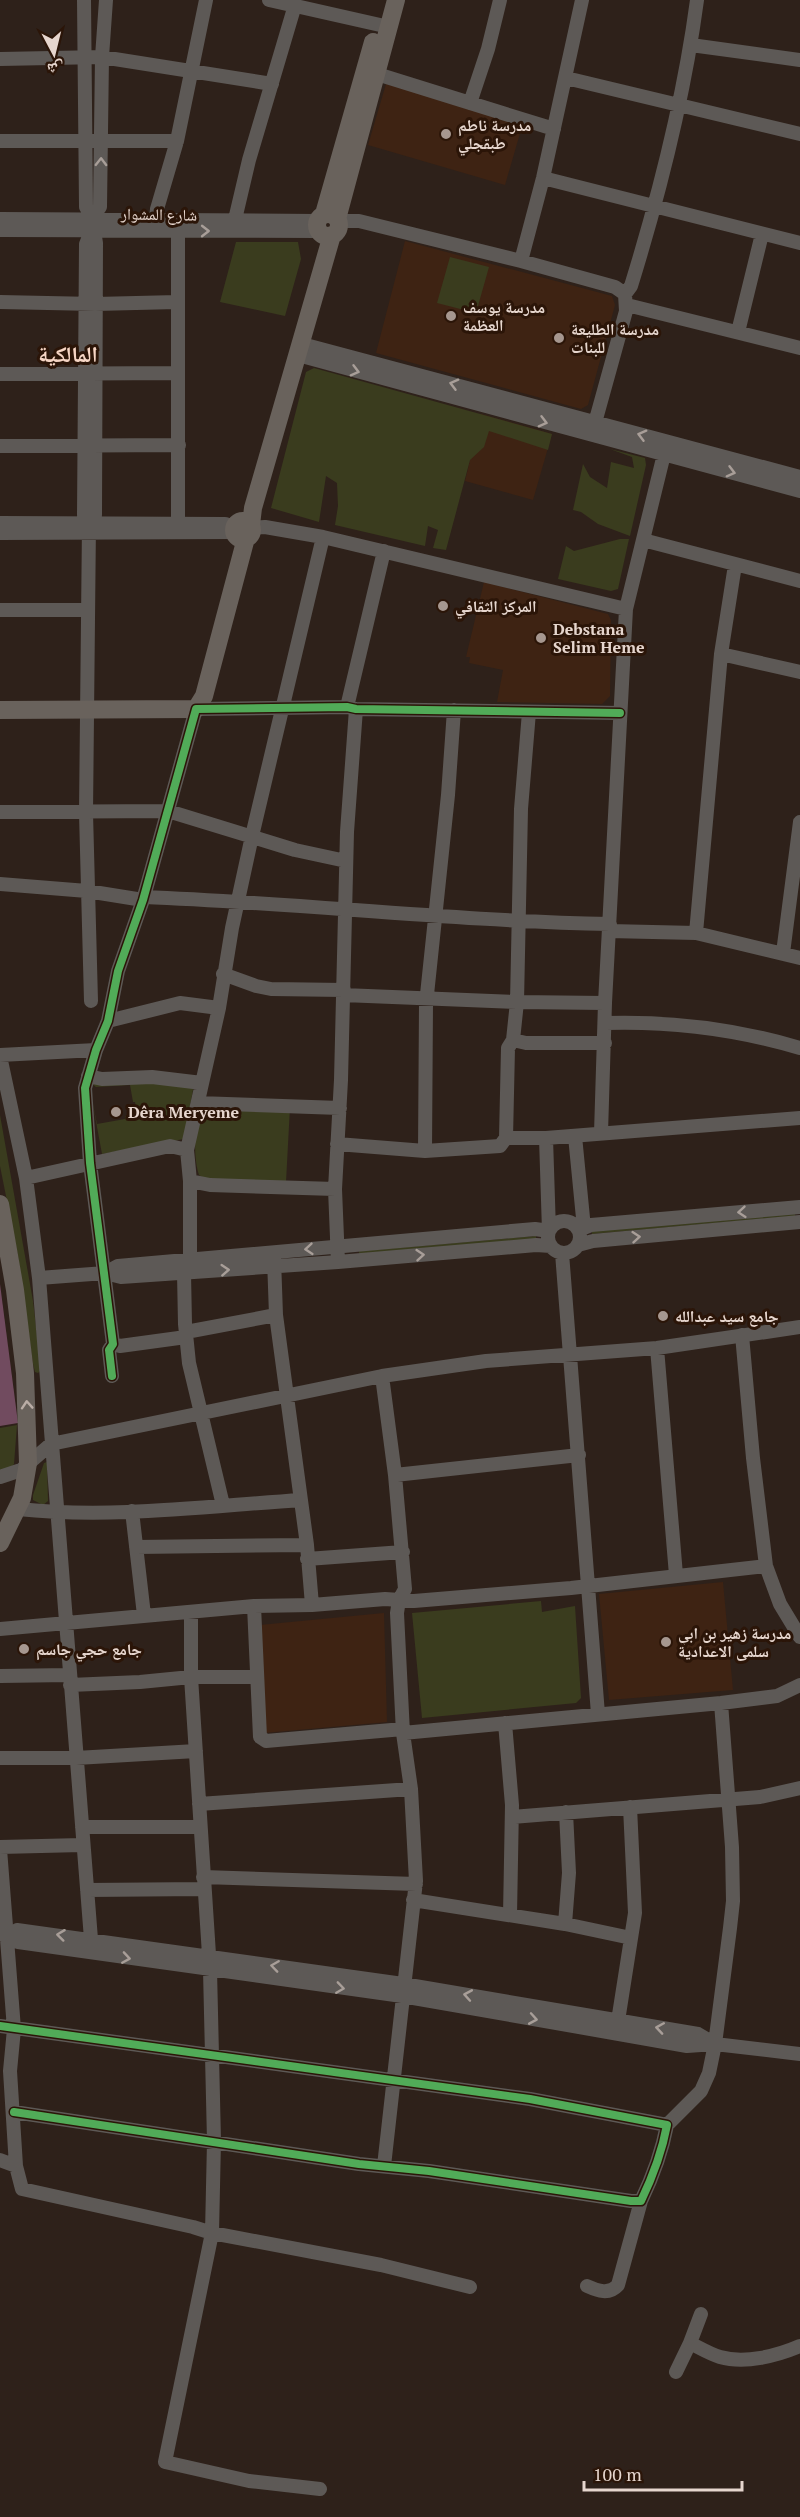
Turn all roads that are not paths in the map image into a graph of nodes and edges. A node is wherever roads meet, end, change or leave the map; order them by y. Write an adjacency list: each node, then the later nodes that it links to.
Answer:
1 (84, 0): 13 (street)
2 (106, 0): 14 (street)
3 (206, 0): 17 (street)
4 (269, 0): 10 (street)
5 (384, 0): 11 (main road)
6 (396, 0): 11 (main road)
7 (500, 0): 21 (street)
8 (697, 0): 12 (street)
9 (578, 1): 19 (street)
10 (295, 4): 11 (street); 20 (street)
11 (383, 26): 18 (main road); 35 (main road)
12 (691, 45): 16 (street); 22 (street)
13 (83, 57): 14 (street); 15 (street); 25 (street)
14 (102, 57): 17 (street); 26 (street)
15 (0, 59)
16 (800, 60)
17 (191, 72): 20 (street); 28 (street)
18 (377, 74): 21 (street); 35 (main road)
19 (566, 78): 22 (street); 23 (street)
20 (272, 84): 34 (street)
21 (470, 103): 23 (street)
22 (680, 105): 24 (street); 30 (street)
23 (554, 129): 29 (street)
24 (800, 134)
25 (86, 140): 26 (street); 27 (street); 32 (street)
26 (101, 140): 28 (street); 32 (street, one-way to 26)
27 (0, 141)
28 (177, 141): 33 (street)
29 (543, 178): 30 (street); 40 (street)
30 (656, 207): 38 (street); 41 (street)
31 (0, 219): 32 (street, شارع المشوار)
32 (92, 224): 33 (street, شارع المشوار); 36 (street, شارع المشوار); 44 (street)
33 (155, 225): 34 (street, شارع المشوار); 37 (street, شارع المشوار)
34 (233, 225): 35 (street, شارع المشوار); 37 (street, شارع المشوار, one-way to 34)
35 (327, 225): 40 (street, شارع المشوار); 47 (main road); 61 (main road)
36 (0, 230)
37 (178, 231): 43 (street)
38 (762, 234): 39 (street); 45 (street)
39 (800, 243)
40 (521, 261): 41 (street, شارع المشوار)
41 (626, 299): 45 (street, شارع المشوار); 51 (street)
42 (0, 302): 44 (street)
43 (177, 302): 44 (street); 48 (street)
44 (90, 303): 50 (street)
45 (738, 332): 46 (street, شارع المشوار)
46 (800, 348)
47 (300, 349): 51 (street); 61 (main road)
48 (177, 373): 50 (street); 53 (street)
49 (0, 374): 50 (street)
50 (89, 374): 52 (street)
51 (594, 428): 55 (street)
52 (89, 445): 53 (street); 54 (street); 60 (street)
53 (179, 445): 59 (street)
54 (0, 446)
55 (665, 448): 56 (street); 57 (street, one-way to 57); 64 (street)
56 (800, 477)
57 (800, 491)
58 (0, 523): 60 (street)
59 (178, 524): 60 (street); 61 (street)
60 (89, 528): 61 (street); 62 (street); 69 (street)
61 (242, 529): 63 (street); 75 (main road)
62 (0, 533)
63 (322, 537): 65 (street); 76 (street)
64 (643, 540): 66 (street); 70 (street)
65 (384, 551): 70 (street); 73 (street)
66 (735, 565): 67 (street); 71 (street)
67 (800, 582)
68 (0, 609): 69 (street)
69 (87, 609): 74 (street)
70 (626, 609): 80 (street)
71 (721, 654): 72 (street); 95 (street)
72 (800, 672)
73 (351, 708): 76 (street); 78 (street); 86 (street)
74 (88, 709): 75 (main road); 77 (main road); 83 (street)
75 (196, 709): 76 (street); 81 (street)
76 (280, 709): 85 (street)
77 (0, 710)
78 (454, 710): 79 (street); 92 (street)
79 (529, 712): 80 (street); 93 (street)
80 (620, 713): 94 (street)
81 (168, 811): 83 (street); 85 (street); 89 (street)
82 (0, 812): 83 (street)
83 (86, 813): 88 (street)
84 (800, 822): 96 (street)
85 (252, 836): 86 (street); 90 (street)
86 (346, 861): 91 (street)
87 (0, 884): 88 (street)
88 (87, 891): 89 (street); 101 (street)
89 (144, 898): 90 (street); 105 (street)
90 (238, 901): 91 (street); 98 (street)
91 (345, 908): 92 (street); 99 (street)
92 (437, 917): 93 (street); 100 (street)
93 (519, 922): 94 (street); 102 (street)
94 (609, 928): 95 (street); 103 (street)
95 (696, 933): 96 (street)
96 (783, 953): 97 (street)
97 (800, 958)
98 (223, 974): 99 (street); 104 (street)
99 (343, 992): 100 (street); 115 (street)
100 (427, 998): 102 (street); 123 (street)
101 (91, 1001)
102 (517, 1002): 103 (street); 107 (street)
103 (605, 1003): 106 (street)
104 (219, 1008): 105 (street); 113 (street)
105 (108, 1021): 110 (street)
106 (605, 1023): 108 (street); 109 (street)
107 (513, 1040): 108 (street); 119 (street)
108 (605, 1043): 117 (street)
109 (800, 1048)
110 (96, 1050): 111 (street); 112 (street)
111 (0, 1056): 125 (street)
112 (88, 1076): 113 (street); 124 (street)
113 (202, 1083): 114 (street)
114 (198, 1103): 115 (street); 122 (street)
115 (340, 1108): 121 (street)
116 (800, 1118): 117 (street)
117 (601, 1133): 118 (street)
118 (575, 1136): 120 (street); 131 (street)
119 (506, 1138): 120 (street); 123 (street)
120 (546, 1138): 132 (street)
121 (337, 1144): 123 (street); 127 (street)
122 (187, 1150): 124 (street); 126 (street)
123 (424, 1150)
124 (90, 1163): 125 (street); 140 (street)
125 (26, 1178): 142 (street)
126 (190, 1181): 127 (street); 137 (street)
127 (335, 1189): 134 (street)
128 (0, 1204): 156 (main road, one-way to 128)
129 (800, 1208): 131 (street, one-way to 131)
130 (800, 1222): 133 (street, one-way to 130)
131 (585, 1227): 132 (street); 133 (street)
132 (549, 1232): 134 (street); 135 (street)
133 (578, 1245): 135 (street)
134 (337, 1247): 136 (street, one-way to 136); 138 (street)
135 (557, 1250): 138 (street, one-way to 135); 149 (street)
136 (274, 1252): 137 (street); 139 (street)
137 (190, 1259): 140 (street); 141 (street)
138 (338, 1262): 139 (street)
139 (274, 1266): 141 (street, one-way to 139); 143 (street)
140 (105, 1273): 141 (street); 142 (street); 147 (street)
141 (184, 1273): 145 (street)
142 (39, 1278): 154 (street)
143 (276, 1315): 145 (street); 152 (street)
144 (800, 1327): 146 (street)
145 (186, 1335): 147 (street); 153 (street)
146 (742, 1335): 148 (street); 168 (street)
147 (113, 1344): 150 (street)
148 (657, 1348): 149 (street); 169 (street)
149 (569, 1355): 151 (street); 155 (street)
150 (112, 1376)
151 (382, 1376): 152 (street); 157 (street)
152 (287, 1397): 153 (street); 159 (street)
153 (203, 1413): 154 (street); 160 (street)
154 (51, 1444): 156 (street); 163 (street)
155 (579, 1455): 157 (street); 170 (street)
156 (28, 1463): 158 (street); 161 (main road)
157 (395, 1475): 167 (street)
158 (0, 1477)
159 (301, 1500): 160 (street); 166 (street)
160 (223, 1505): 162 (street)
161 (18, 1509): 163 (street); 164 (main road)
162 (132, 1511): 163 (street); 165 (street)
163 (56, 1513): 176 (street)
164 (0, 1543)
165 (136, 1547): 166 (street); 175 (street)
166 (307, 1552): 167 (street); 172 (street)
167 (403, 1552): 171 (street)
168 (766, 1566): 169 (street); 178 (street)
169 (676, 1575): 170 (street)
170 (588, 1584): 171 (street); 185 (street)
171 (399, 1600): 172 (street); 187 (street)
172 (312, 1605): 173 (street)
173 (254, 1606): 174 (street); 181 (street)
174 (191, 1612): 175 (street); 180 (street)
175 (144, 1615): 176 (street)
176 (65, 1622): 177 (street); 182 (street)
177 (0, 1629)
178 (800, 1636)
179 (0, 1676): 182 (street)
180 (191, 1677): 181 (street); 182 (street); 188 (street)
181 (257, 1677): 187 (street)
182 (70, 1680): 190 (street)
183 (800, 1685): 184 (street)
184 (721, 1703): 185 (street); 193 (street)
185 (598, 1714): 186 (street)
186 (505, 1723): 187 (street); 197 (street)
187 (403, 1731): 192 (street)
188 (196, 1751): 190 (street); 194 (street)
189 (0, 1758): 190 (street)
190 (76, 1758): 198 (street)
191 (800, 1788): 193 (street)
192 (411, 1789): 194 (street); 203 (street)
193 (728, 1799): 195 (street); 216 (street)
194 (199, 1804): 199 (street)
195 (630, 1807): 196 (street); 209 (street)
196 (566, 1812): 197 (street); 207 (street)
197 (512, 1817): 206 (street)
198 (82, 1827): 199 (street); 200 (street)
199 (200, 1827): 202 (street)
200 (82, 1845): 201 (street); 204 (street)
201 (0, 1848): 208 (street)
202 (203, 1883): 203 (street); 204 (street); 211 (street)
203 (416, 1884): 205 (street)
204 (87, 1890): 210 (street)
205 (413, 1900): 206 (street); 212 (street)
206 (510, 1915): 207 (street)
207 (565, 1924): 209 (street)
208 (4, 1934): 210 (street, one-way to 208); 211 (street, one-way to 211); 215 (street)
209 (631, 1938): 213 (street)
210 (92, 1939): 211 (street)
211 (210, 1964): 212 (street); 218 (street)
212 (402, 1990): 213 (street, one-way to 212); 216 (street, one-way to 216); 219 (street)
213 (618, 2021): 216 (street, one-way to 213)
214 (0, 2026): 215 (street)
215 (14, 2029): 218 (street); 220 (street)
216 (715, 2044): 217 (street); 222 (street)
217 (800, 2054)
218 (212, 2055): 219 (street); 223 (street)
219 (394, 2080): 222 (street); 226 (street)
220 (6, 2083): 221 (street)
221 (14, 2112): 223 (street); 225 (street)
222 (668, 2125): 227 (street)
223 (214, 2141): 226 (street); 228 (street)
224 (0, 2160): 225 (street)
225 (16, 2166): 228 (street)
226 (384, 2166): 227 (street)
227 (641, 2200): 229 (street)
228 (212, 2233): 230 (street); 235 (street)
229 (587, 2286)
230 (470, 2287)
231 (701, 2314): 232 (street)
232 (690, 2343): 233 (street); 234 (street)
233 (800, 2346)
234 (676, 2373)
235 (320, 2489)

